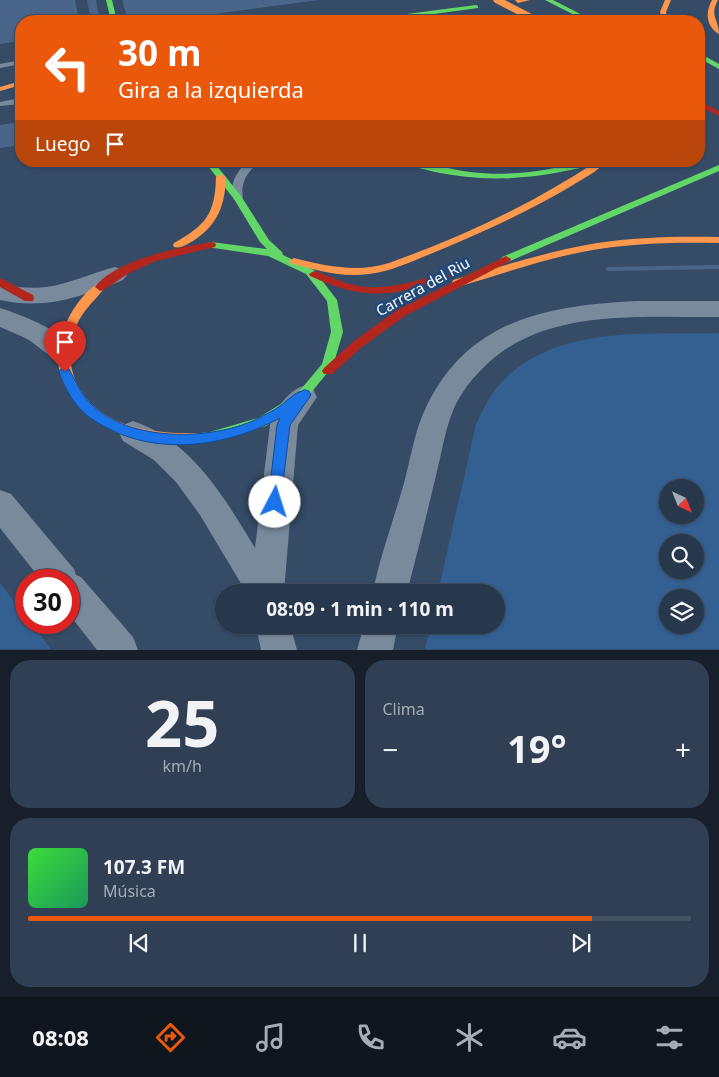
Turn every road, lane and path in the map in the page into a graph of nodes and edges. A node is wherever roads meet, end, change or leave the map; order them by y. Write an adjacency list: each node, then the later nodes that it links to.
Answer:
1 (109, 0): 6 (main road)
2 (548, 0): 10 (main road)
3 (668, 0): 11 (main road)
4 (487, 4): 7 (main road); 8 (main road); 9 (main road, bridge)
5 (713, 4): 12 (main road)
6 (113, 15)
7 (413, 15)
8 (444, 15)
9 (520, 15)
10 (579, 15)
11 (664, 15)
12 (719, 32)
13 (705, 59): 16 (main road)
14 (15, 63): 15 (lane)
15 (0, 66)
16 (719, 67)
17 (15, 73): 18 (main road)
18 (0, 75)
19 (15, 85): 20 (main road)
20 (0, 90)
21 (15, 102): 22 (lane)
22 (2, 104)
23 (705, 106): 24 (main road)
24 (719, 114)
25 (213, 167): 31 (main road)
26 (248, 167): 32 (lane)
27 (429, 167): 28 (main road)
28 (570, 167)
29 (595, 167): 37 (main road)
30 (719, 168): 34 (main road, Carrera del Riu)
31 (221, 177): 32 (main road); 35 (main road)
32 (238, 198): 36 (main road)
33 (719, 240): 41 (main road)
34 (525, 250): 38 (main road, Carrera del Riu); 41 (main road, Carrera del Riu)
35 (162, 254): 36 (main road); 39 (main road)
36 (278, 254): 37 (main road)
37 (294, 261): 38 (main road)
38 (311, 272): 47 (main road)
39 (117, 274): 43 (street); 46 (main road)
40 (0, 282): 43 (main road)
41 (457, 284): 47 (main road, Carrera del Riu)
42 (0, 292): 43 (street)
43 (29, 298)
44 (719, 309): 53 (street)
45 (0, 317): 46 (street)
46 (64, 352): 48 (main road, Carrera del Riu)
47 (312, 387): 48 (main road, Carrera del Riu); 52 (street)
48 (132, 433): 51 (street)
49 (0, 504): 50 (street)
50 (53, 569)
51 (260, 584)
52 (266, 584)
53 (392, 584)
54 (80, 601): 57 (street)
55 (275, 634): 58 (street)
56 (379, 634): 59 (street)
57 (120, 650)
58 (279, 650)
59 (375, 650)

